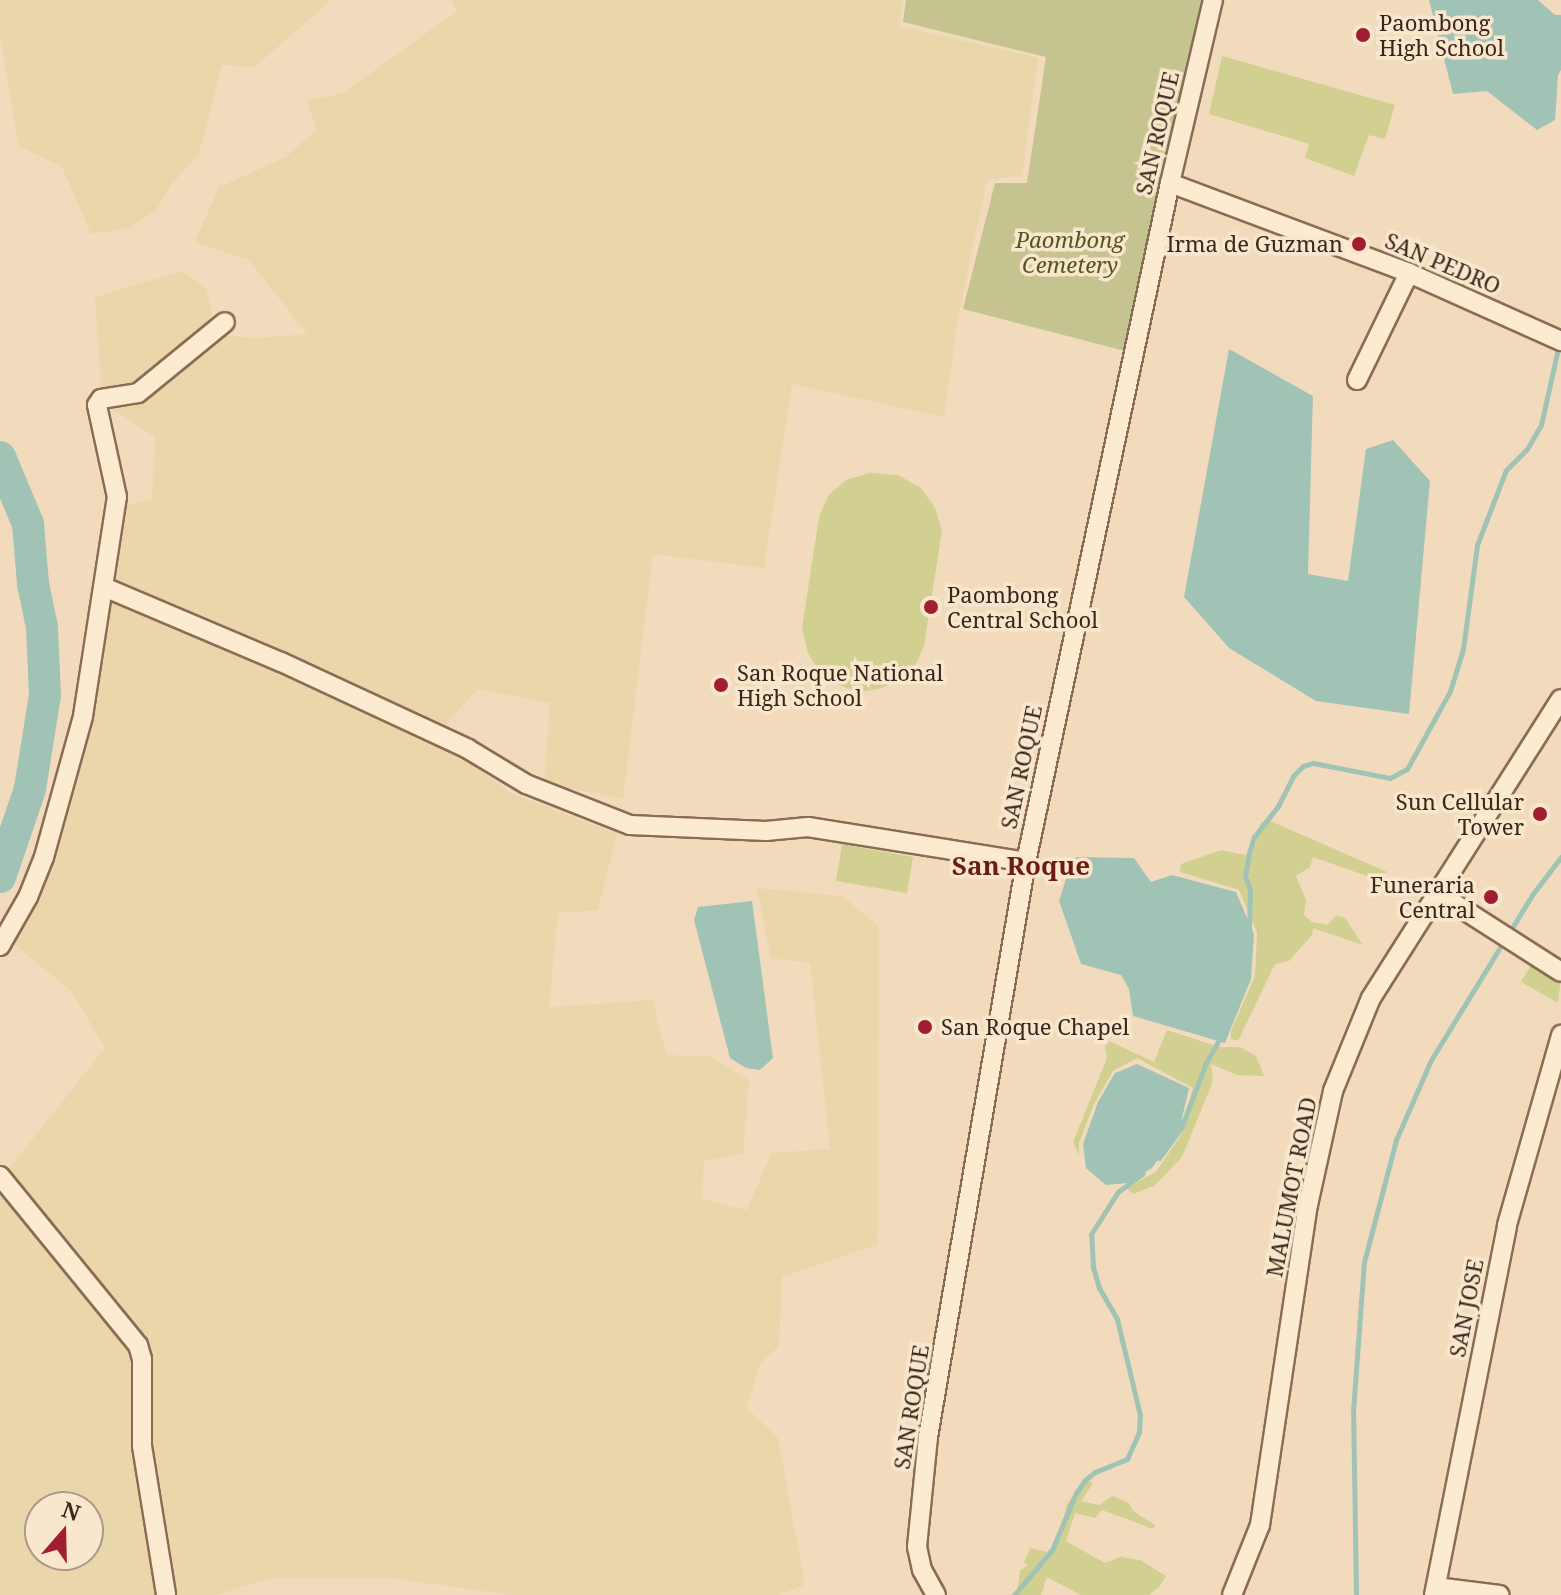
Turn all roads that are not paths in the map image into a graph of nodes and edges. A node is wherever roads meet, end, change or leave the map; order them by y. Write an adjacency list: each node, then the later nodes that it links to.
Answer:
1 (1213, 0): 2 (street, SAN ROQUE)
2 (1170, 183): 3 (street, SAN PEDRO); 9 (street, SAN ROQUE)
3 (1409, 273): 5 (street, SAN PEDRO); 6 (street)
4 (225, 322): 7 (street)
5 (1558, 340)
6 (1357, 380)
7 (104, 587): 9 (street); 11 (street)
8 (1561, 699): 10 (street, MALUMOT ROAD)
9 (1026, 862): 17 (street, SAN ROQUE)
10 (1436, 892): 12 (street); 18 (street, MALUMOT ROAD)
11 (0, 946)
12 (1561, 972)
13 (1561, 1035): 15 (street, SAN JOSE)
14 (0, 1176): 16 (street)
15 (1435, 1591): 19 (street)
16 (166, 1595)
17 (936, 1595)
18 (1232, 1595)
19 (1499, 1595)

